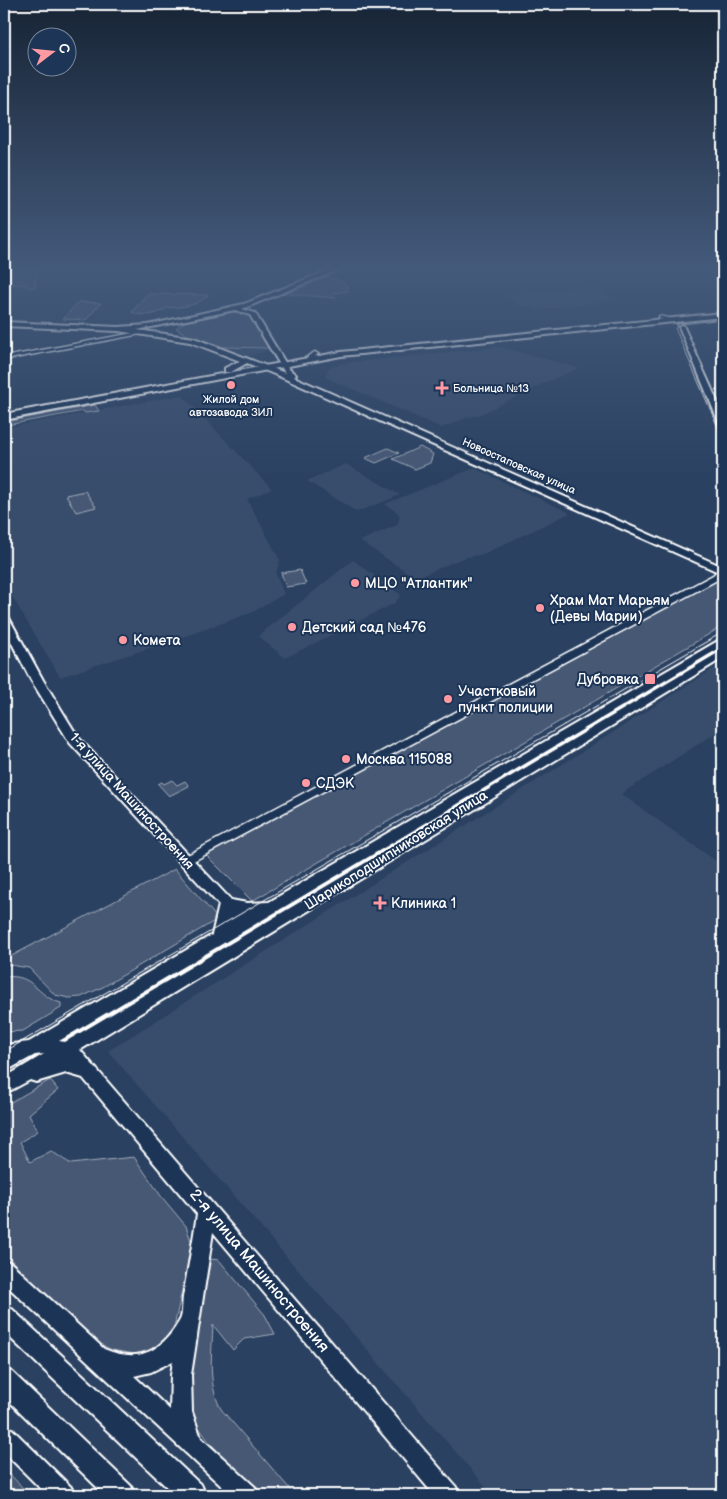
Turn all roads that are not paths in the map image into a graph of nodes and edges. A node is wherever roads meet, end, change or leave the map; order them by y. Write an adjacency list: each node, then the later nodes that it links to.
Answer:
1 (103, 338): 8 (street)
2 (180, 338): 7 (main road, Новоостаповская улица)
3 (187, 338): 7 (main road)
4 (269, 338): 10 (main road, Новоостаповская улица)
5 (486, 338): 10 (main road)
6 (689, 338): 17 (main road)
7 (190, 340): 9 (main road, Новоостаповская улица)
8 (4, 359)
9 (244, 360): 11 (main road, Новоостаповская улица); 13 (main road)
10 (283, 362): 11 (main road); 12 (main road); 14 (main road, Новоостаповская улица)
11 (256, 364): 12 (main road, Новоостаповская улица); 13 (main road)
12 (266, 368): 14 (main road, Новоостаповская улица); 16 (main road)
13 (228, 370): 15 (main road)
14 (304, 384): 18 (main road, Новоостаповская улица)
15 (4, 412)
16 (4, 418)
17 (723, 422)
18 (722, 571): 22 (street)
19 (4, 618): 22 (main road, 1-я улица Машиностроения)
20 (723, 641): 23 (main road, Шарикоподшипниковская улица)
21 (723, 653): 25 (main road, Шарикоподшипниковская улица)
22 (185, 860): 24 (main road, 1-я улица Машиностроения)
23 (276, 903): 24 (main road); 26 (main road, Шарикоподшипниковская улица)
24 (226, 904): 26 (main road, 1-я улица Машиностроения); 27 (main road)
25 (282, 921): 26 (main road); 28 (main road, Шарикоподшипниковская улица)
26 (244, 923): 27 (main road, Шарикоподшипниковская улица); 28 (main road)
27 (218, 938): 29 (main road, Шарикоподшипниковская улица)
28 (231, 951): 31 (main road, Шарикоподшипниковская улица)
29 (86, 1016): 30 (main road, Шарикоподшипниковская улица); 31 (main road)
30 (33, 1047): 31 (main road); 32 (main road); 33 (main road, Шарикоподшипниковская улица)
31 (69, 1049): 34 (main road, 2-я улица Машиностроения); 35 (main road, Шарикоподшипниковская улица)
32 (4, 1052)
33 (4, 1065)
34 (86, 1071): 35 (main road); 36 (main road, 2-я улица Машиностроения)
35 (4, 1087)
36 (207, 1210): 38 (main road); 48 (main road, 2-я улица Машиностроения)
37 (4, 1270): 40 (main road)
38 (190, 1310): 40 (main road); 43 (main road)
39 (4, 1318): 46 (main road)
40 (92, 1351): 43 (main road)
41 (4, 1380): 45 (main road)
42 (4, 1437): 44 (main road)
43 (200, 1449): 47 (main road)
44 (63, 1495)
45 (122, 1495)
46 (194, 1495)
47 (247, 1495)
48 (448, 1495)

